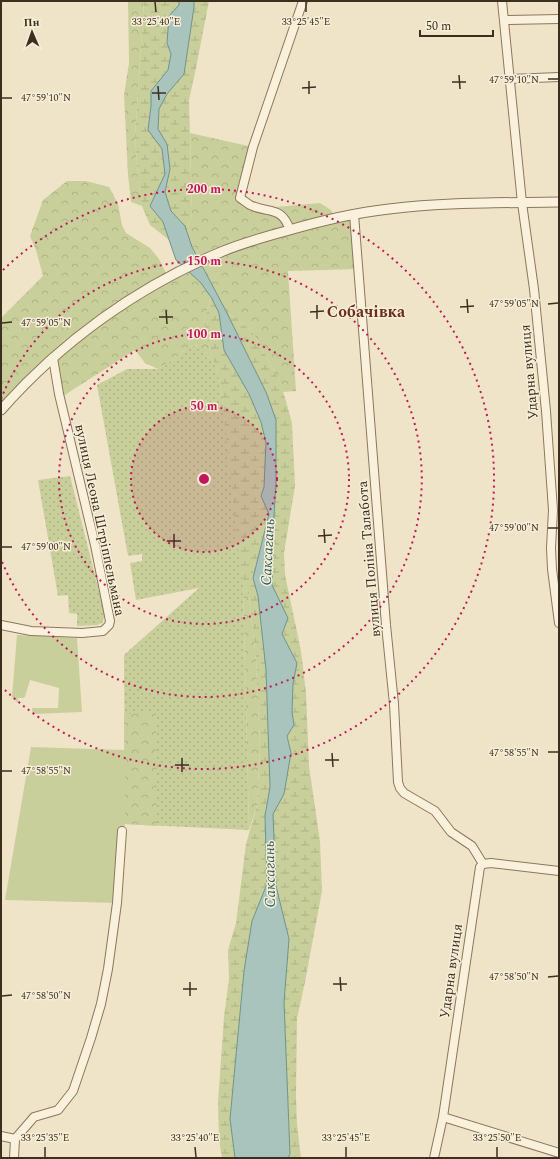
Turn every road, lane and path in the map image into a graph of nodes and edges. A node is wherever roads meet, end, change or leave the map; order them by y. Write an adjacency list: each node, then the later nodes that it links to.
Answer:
1 (303, 1): 10 (street)
2 (502, 1): 4 (street, Ударна вулиця)
3 (559, 19): 4 (street)
4 (504, 20): 6 (street, Ударна вулиця)
5 (559, 77): 6 (street)
6 (510, 79): 8 (street, Ударна вулиця)
7 (559, 202): 8 (street)
8 (522, 203): 9 (street); 13 (street, Ударна вулиця)
9 (354, 214): 10 (street); 17 (street, вулиця Поліна Талабота)
10 (290, 230): 11 (street)
11 (53, 358): 12 (street); 15 (street, вулиця Леона Штріппельмана)
12 (1, 410)
13 (556, 569): 14 (street, Ударна вулиця)
14 (559, 623)
15 (1, 625)
16 (122, 831): 21 (street)
17 (483, 864): 18 (street); 19 (street, Ударна вулиця)
18 (559, 871)
19 (443, 1117): 22 (street); 24 (street, Ударна вулиця)
20 (1, 1136): 21 (street)
21 (16, 1139): 23 (street)
22 (559, 1153)
23 (14, 1158)
24 (434, 1158)

